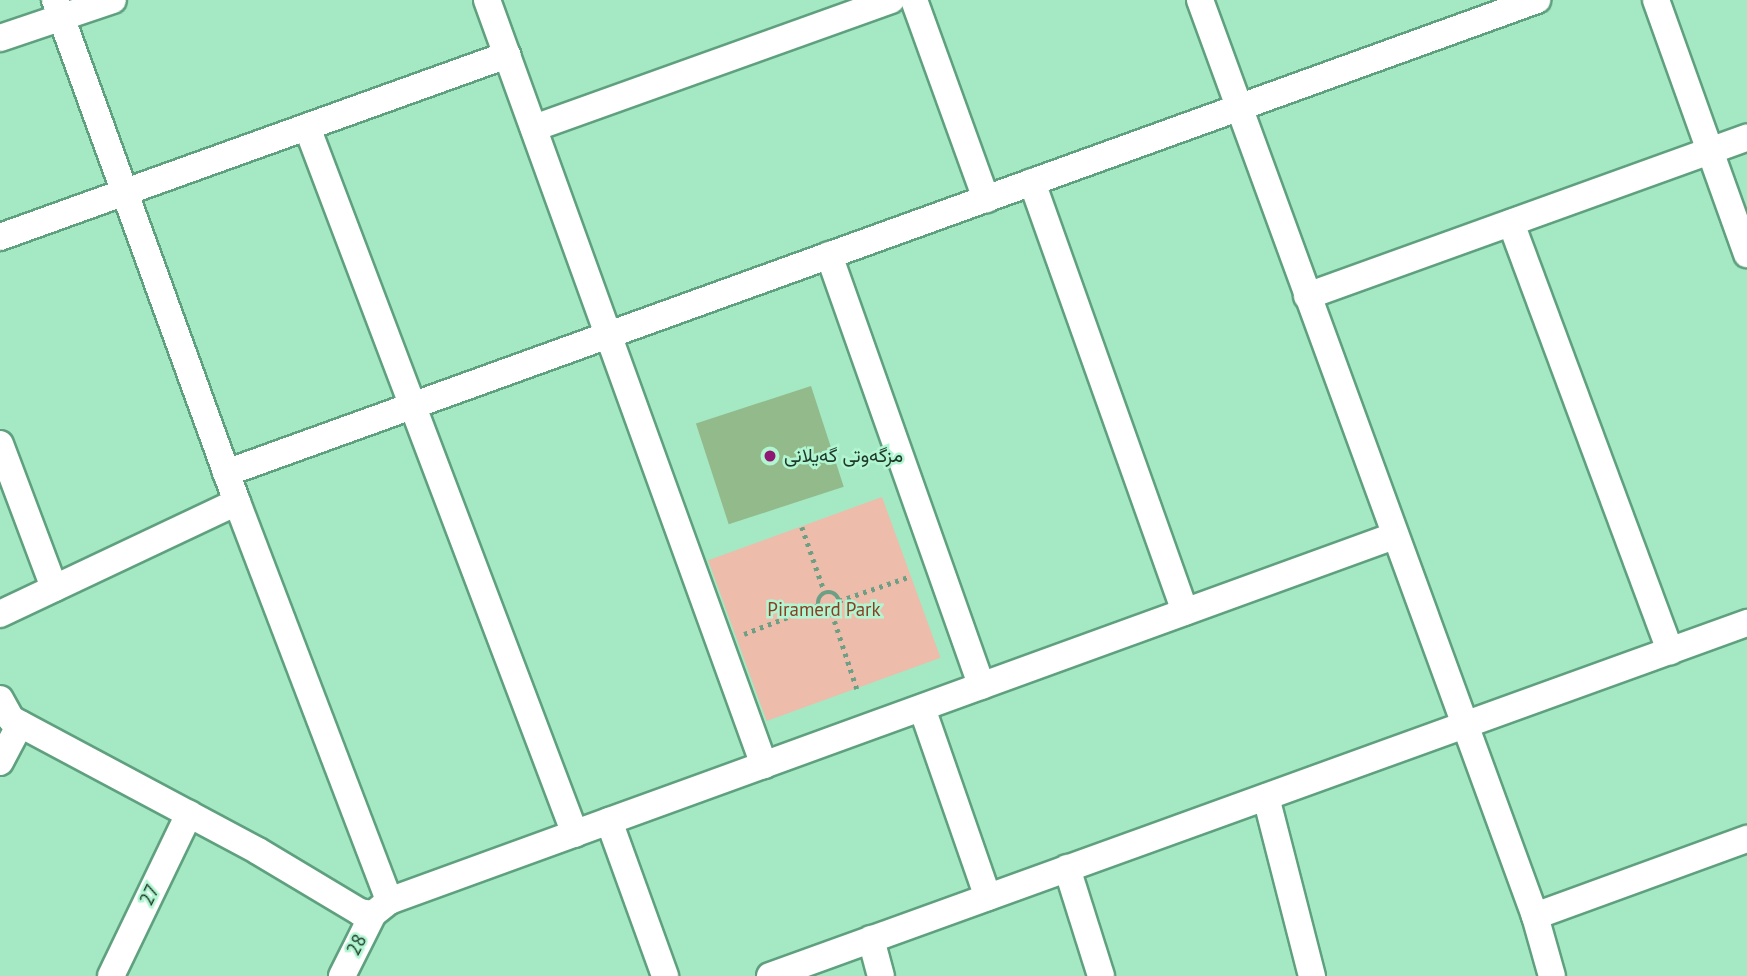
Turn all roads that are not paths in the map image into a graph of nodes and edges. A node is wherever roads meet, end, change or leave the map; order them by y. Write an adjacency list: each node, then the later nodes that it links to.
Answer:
1 (113, 0): 8 (street)
2 (487, 0): 10 (street)
3 (914, 0): 18 (street)
4 (1200, 0): 11 (street)
5 (1537, 0): 11 (street)
6 (1656, 0): 15 (street)
7 (881, 2): 13 (street)
8 (58, 9): 9 (street); 17 (street)
9 (0, 38)
10 (507, 54): 12 (street); 13 (street)
11 (1239, 108): 16 (street); 23 (street)
12 (307, 127): 17 (street); 25 (street)
13 (534, 128): 24 (street)
14 (1747, 138): 15 (street)
15 (1707, 152): 19 (street); 21 (street)
16 (1032, 182): 18 (street); 31 (street)
17 (124, 192): 20 (street); 27 (street)
18 (986, 199): 22 (street)
19 (1511, 223): 23 (street); 34 (street)
20 (0, 237)
21 (1747, 254)
22 (830, 255): 24 (street); 35 (street)
23 (1307, 296): 29 (street)
24 (609, 335): 25 (street); 41 (street)
25 (410, 407): 27 (street); 45 (street)
26 (0, 444): 30 (street)
27 (226, 473): 28 (street)
28 (237, 502): 30 (street); 49 (street)
29 (1394, 536): 31 (street); 39 (street)
30 (54, 588): 32 (street)
31 (1185, 612): 35 (street)
32 (0, 614)
33 (1747, 623): 34 (street)
34 (1670, 651): 39 (street)
35 (982, 686): 37 (street)
36 (0, 699): 38 (street)
37 (922, 708): 41 (street); 48 (street)
38 (20, 724): 40 (street); 43 (street)
39 (1466, 724): 42 (street); 50 (street)
40 (0, 762)
41 (764, 765): 44 (street)
42 (1266, 797): 47 (street); 58 (street)
43 (189, 814): 49 (street); 52 (street, 27)
44 (609, 821): 45 (street); 54 (street)
45 (575, 834): 49 (street)
46 (1747, 839): 50 (street)
47 (1068, 868): 48 (street); 57 (street)
48 (988, 897): 51 (street)
49 (381, 908): 53 (street, 28)
50 (1535, 916): 59 (street)
51 (871, 939): 55 (street); 56 (street)
52 (111, 976)
53 (342, 976)
54 (665, 976)
55 (770, 976)
56 (881, 976)
57 (1101, 976)
58 (1311, 976)
59 (1552, 976)

